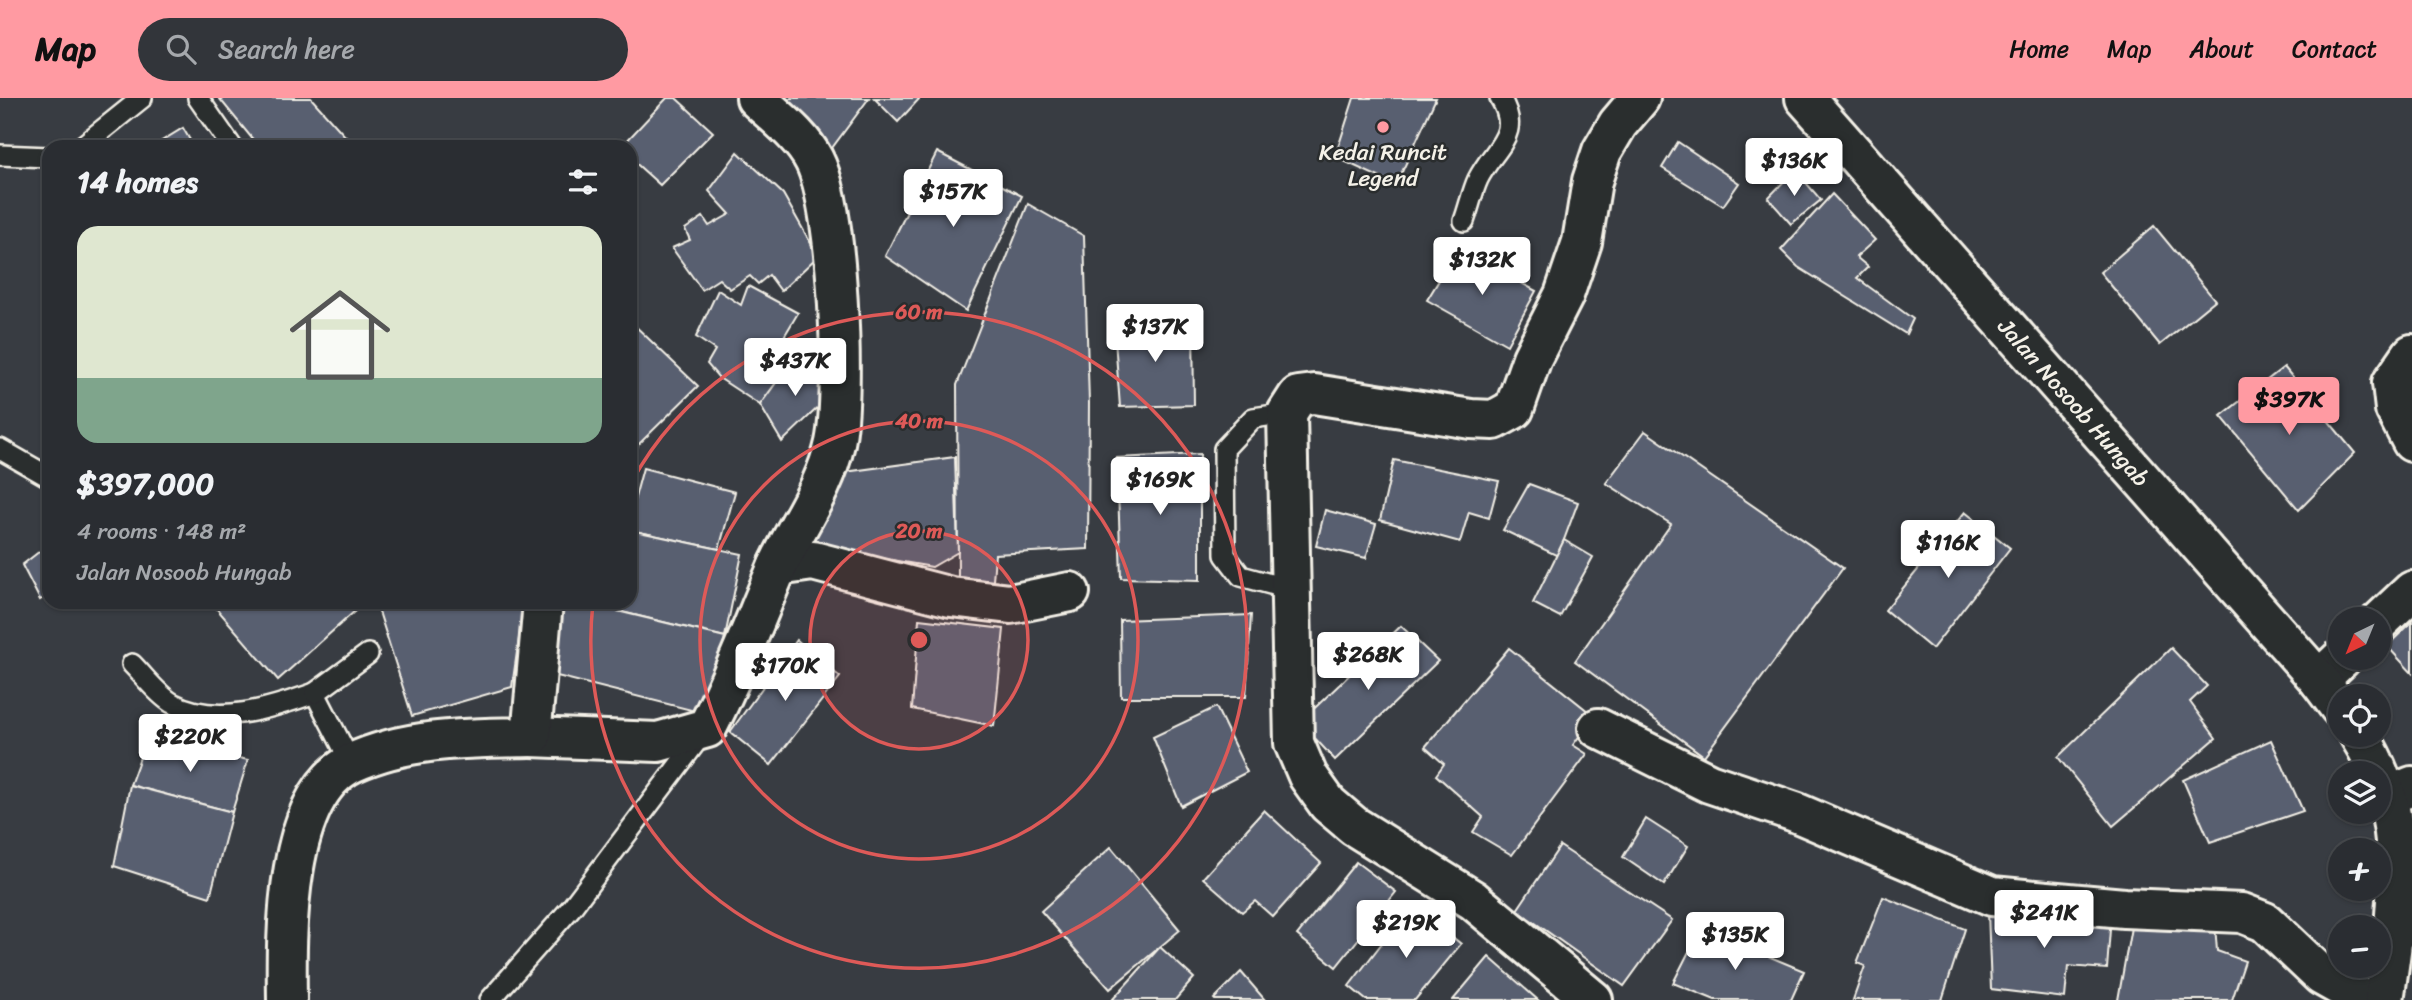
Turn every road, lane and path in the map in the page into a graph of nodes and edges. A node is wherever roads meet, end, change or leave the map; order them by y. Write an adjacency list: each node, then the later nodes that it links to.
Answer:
1 (142, 98): 7 (lane)
2 (198, 98): 8 (lane)
3 (756, 98): 17 (street)
4 (1500, 98): 11 (lane)
5 (1640, 98): 13 (street)
6 (1805, 98): 25 (street, Jalan Nosoob Hungab)
7 (90, 140)
8 (227, 140)
9 (0, 155): 10 (lane)
10 (42, 157)
11 (1464, 221)
12 (2412, 354): 14 (street)
13 (1287, 412): 18 (street); 18 (lane)
14 (2412, 442)
15 (0, 449): 16 (lane)
16 (42, 473)
17 (778, 566): 20 (street); 27 (street)
18 (1289, 589): 36 (street)
19 (2412, 591): 22 (street)
20 (1070, 592)
21 (542, 609): 29 (street)
22 (2391, 611)
23 (368, 654): 26 (lane)
24 (132, 664): 26 (lane)
25 (2334, 682)
26 (315, 693): 31 (lane)
27 (707, 728): 29 (street); 35 (lane)
28 (1598, 728): 37 (street)
29 (531, 737): 31 (street)
30 (2368, 747): 32 (street)
31 (351, 763): 34 (street)
32 (2401, 790): 33 (street)
33 (2406, 903): 38 (street)
34 (287, 1000)
35 (490, 1000)
36 (1592, 1000)
37 (2365, 1000)
38 (2384, 1000)

